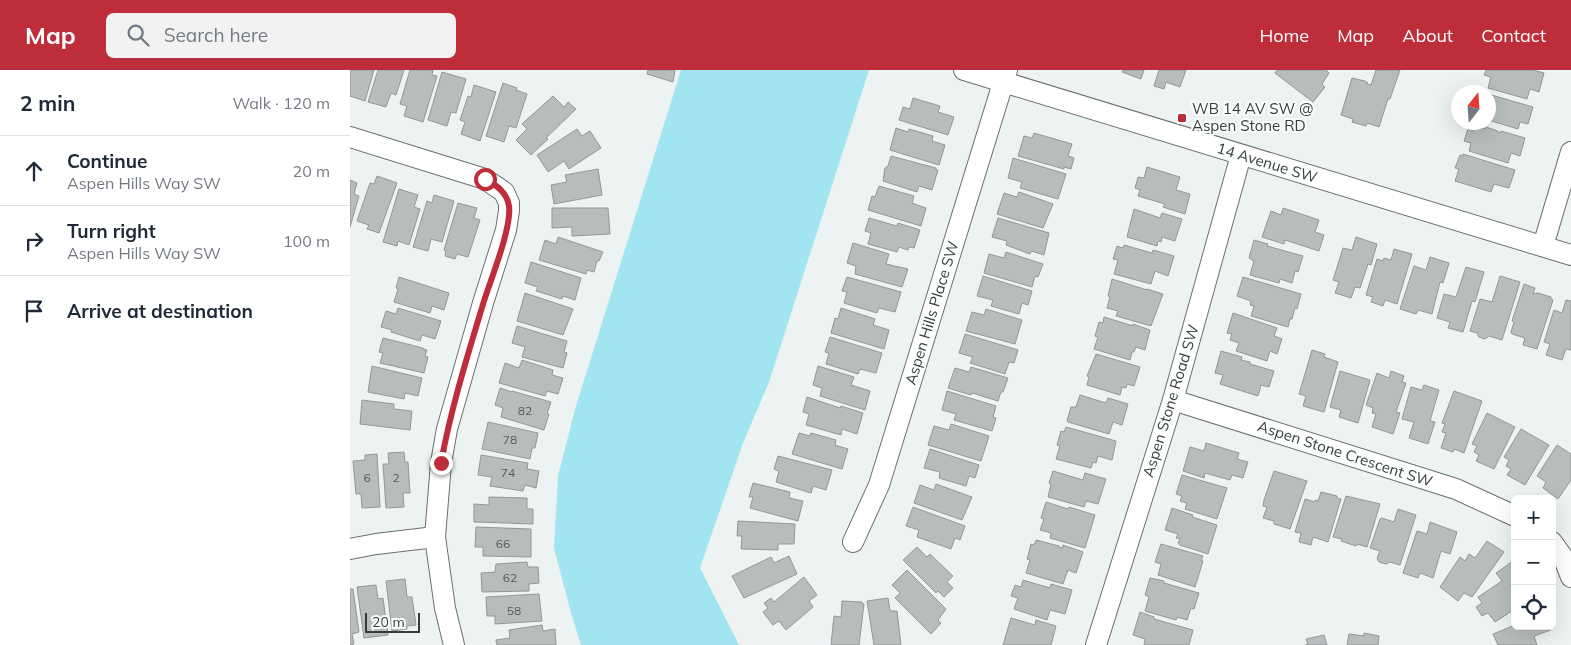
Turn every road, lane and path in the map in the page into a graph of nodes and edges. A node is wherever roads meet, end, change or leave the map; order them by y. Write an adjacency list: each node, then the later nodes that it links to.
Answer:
1 (964, 70): 2 (street, 14 Avenue SW)
2 (1006, 76): 5 (street, 14 Avenue SW); 11 (street, Aspen Hills Place SW)
3 (350, 137): 10 (street)
4 (1571, 152): 6 (street)
5 (1241, 156): 6 (street, 14 Avenue SW); 8 (street, Aspen Stone Road SW)
6 (1543, 246): 7 (street, 14 Avenue SW)
7 (1571, 255)
8 (1172, 400): 9 (street, Aspen Stone Crescent SW); 16 (street, Aspen Stone Road SW)
9 (1511, 514)
10 (435, 537): 13 (street); 15 (street)
11 (853, 542)
12 (1556, 548): 14 (street)
13 (350, 549)
14 (1571, 577)
15 (454, 645)
16 (1096, 645)

